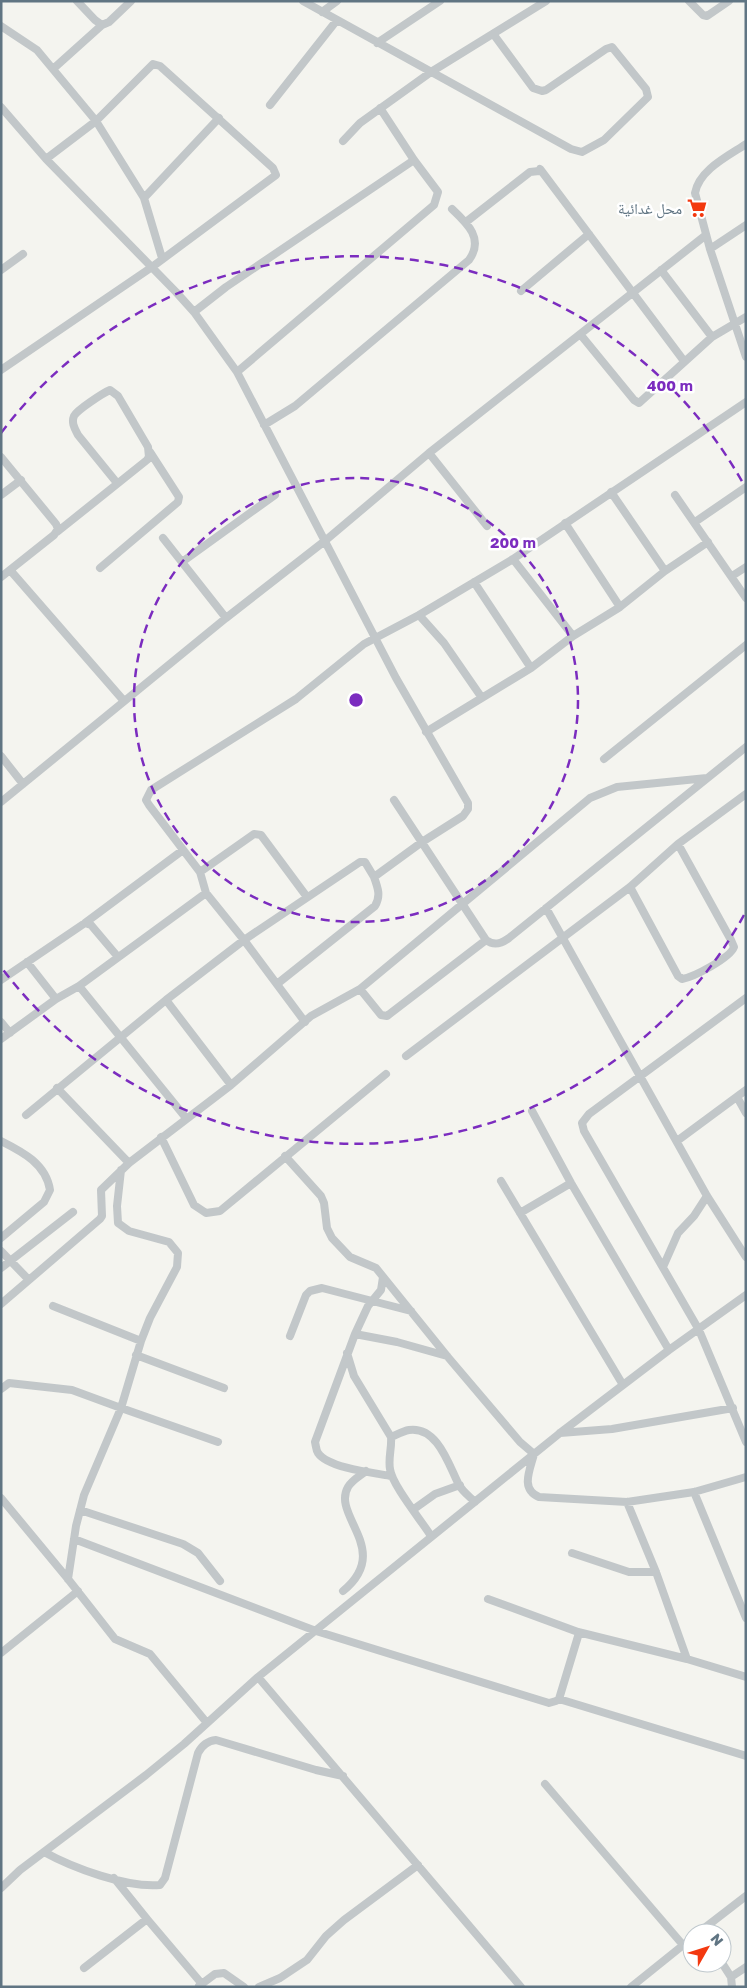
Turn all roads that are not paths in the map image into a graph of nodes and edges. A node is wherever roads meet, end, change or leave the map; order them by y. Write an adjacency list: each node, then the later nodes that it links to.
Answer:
1 (77, 1): 11 (street)
2 (131, 1): 11 (street)
3 (303, 1): 9 (street)
4 (337, 1): 9 (street)
5 (440, 1): 14 (street)
6 (546, 1): 13 (street)
7 (689, 1): 8 (street)
8 (729, 1)
9 (322, 12): 10 (street)
10 (337, 20): 14 (street); 17 (street)
11 (102, 25): 15 (street)
12 (1, 26): 15 (street)
13 (494, 35): 16 (street); 16 (street)
14 (377, 42): 16 (street)
15 (53, 69): 21 (street)
16 (432, 72): 19 (street)
17 (270, 105)
18 (1, 107): 24 (street)
19 (380, 108): 22 (street); 25 (street)
20 (219, 118): 21 (street); 26 (street); 34 (street)
21 (96, 121): 24 (street); 26 (street)
22 (343, 141)
23 (746, 144): 31 (street)
24 (46, 158): 35 (street)
25 (414, 160): 40 (street); 48 (street)
26 (144, 198): 34 (street)
27 (452, 209): 28 (street)
28 (466, 222): 30 (street); 50 (street)
29 (746, 225): 32 (street)
30 (589, 234): 38 (street); 39 (street)
31 (706, 235): 32 (street); 37 (street)
32 (710, 249): 42 (street)
33 (23, 254): 36 (street)
34 (162, 258): 35 (street)
35 (152, 266): 40 (street); 47 (street)
36 (1, 270)
37 (661, 270): 39 (street); 44 (street)
38 (521, 291)
39 (631, 293): 43 (street); 46 (street)
40 (194, 312): 48 (street)
41 (746, 317): 42 (street)
42 (736, 324): 44 (street); 45 (street)
43 (580, 334): 46 (street); 52 (street)
44 (712, 337): 46 (street)
45 (746, 357)
46 (684, 361)
47 (1, 370)
48 (237, 372): 50 (street)
49 (746, 402): 57 (street)
50 (264, 425): 66 (street)
51 (150, 452): 55 (street); 55 (street); 71 (street)
52 (429, 453): 63 (street); 66 (street)
53 (1, 457): 54 (street)
54 (21, 480): 58 (street); 64 (street)
55 (118, 483): 64 (street)
56 (746, 487): 61 (street)
57 (611, 492): 62 (street); 73 (street)
58 (1, 495)
59 (274, 495): 69 (street)
60 (674, 495): 61 (street)
61 (695, 522): 67 (street)
62 (565, 523): 68 (street); 78 (street)
63 (487, 526)
64 (57, 532): 72 (street)
65 (163, 538): 69 (street)
66 (326, 540): 80 (street); 82 (street)
67 (708, 542): 73 (street); 74 (street)
68 (513, 559): 76 (street); 81 (street)
69 (182, 562): 80 (street)
70 (746, 567): 74 (street)
71 (100, 568)
72 (10, 570): 75 (street); 86 (street)
73 (665, 571): 78 (street)
74 (732, 576): 77 (street)
75 (1, 577)
76 (474, 582): 79 (street); 84 (street)
77 (746, 598)
78 (620, 607): 81 (street)
79 (419, 615): 82 (street); 85 (street)
80 (226, 618): 86 (street)
81 (573, 636): 84 (street)
82 (376, 639): 87 (street); 98 (street)
83 (746, 646): 90 (street)
84 (531, 668): 85 (street)
85 (482, 698): 87 (street)
86 (124, 701): 92 (street)
87 (426, 732): 96 (street)
88 (746, 747): 91 (street)
89 (1, 756): 92 (street)
90 (604, 759)
91 (707, 778): 104 (street); 105 (street)
92 (23, 784): 95 (street)
93 (746, 794): 97 (street)
94 (394, 800): 96 (street)
95 (1, 802)
96 (422, 842): 100 (street); 104 (street)
97 (678, 844): 101 (street); 101 (street)
98 (183, 850): 99 (street); 106 (street)
99 (200, 872): 102 (street); 103 (street)
100 (374, 877): 103 (street); 113 (street)
101 (630, 887): 107 (street)
102 (206, 893): 108 (street); 110 (street)
103 (307, 897): 108 (street)
104 (463, 903): 109 (street); 115 (street)
105 (546, 908): 107 (street); 109 (street)
106 (86, 923): 110 (street); 111 (street)
107 (562, 938): 124 (street); 126 (street)
108 (244, 940): 113 (street); 118 (street)
109 (486, 940): 115 (street)
110 (118, 957): 114 (street)
111 (27, 962): 112 (street); 117 (street)
112 (1, 980)
113 (277, 984): 120 (street)
114 (79, 986): 117 (street); 122 (street)
115 (360, 988): 120 (street)
116 (746, 998): 126 (street)
117 (56, 999): 121 (street)
118 (166, 1000): 122 (street); 127 (street)
119 (1, 1022): 121 (street)
120 (305, 1022): 127 (street)
121 (10, 1032): 123 (street)
122 (122, 1036): 128 (street); 134 (street)
123 (1, 1039)
124 (406, 1056)
125 (386, 1074): 138 (street)
126 (639, 1076): 137 (street); 150 (street)
127 (231, 1085): 134 (street)
128 (57, 1088): 133 (street); 139 (street)
129 (746, 1090): 130 (street)
130 (736, 1097): 132 (street); 137 (street)
131 (532, 1111): 142 (street)
132 (746, 1113)
133 (26, 1114)
134 (186, 1118): 135 (street)
135 (161, 1137): 138 (street); 139 (street)
136 (1, 1141): 146 (street)
137 (677, 1141): 143 (street)
138 (285, 1156): 152 (street)
139 (129, 1163): 140 (street)
140 (121, 1170): 153 (street); 162 (street)
141 (501, 1181): 145 (street)
142 (571, 1183): 145 (street); 163 (street)
143 (706, 1196): 148 (street); 150 (street)
144 (74, 1212): 149 (street)
145 (520, 1212): 167 (street)
146 (1, 1238)
147 (1, 1251): 149 (street)
148 (746, 1257)
149 (10, 1261): 151 (street); 153 (street)
150 (662, 1266): 159 (street)
151 (1, 1268)
152 (384, 1277): 155 (street); 158 (street)
153 (28, 1279): 156 (street)
154 (746, 1295): 159 (street)
155 (373, 1301): 158 (street); 160 (street); 161 (street)
156 (1, 1304)
157 (53, 1306): 162 (street)
158 (411, 1311): 166 (street)
159 (699, 1330): 163 (street); 171 (street)
160 (355, 1334): 164 (street); 166 (street)
161 (290, 1336)
162 (141, 1341): 165 (street)
163 (669, 1350): 167 (street)
164 (347, 1353): 173 (street); 177 (street)
165 (136, 1355): 168 (street); 170 (street)
166 (447, 1356): 176 (street)
167 (623, 1385): 172 (street)
168 (224, 1388)
169 (1, 1389): 170 (street)
170 (121, 1408): 174 (street); 186 (street)
171 (733, 1408): 172 (street); 175 (street)
172 (560, 1433): 176 (street)
173 (391, 1437): 178 (street); 180 (street)
174 (218, 1442)
175 (746, 1442)
176 (534, 1454): 183 (street); 184 (street)
177 (366, 1471): 178 (street); 196 (street)
178 (391, 1476): 187 (street)
179 (746, 1477): 181 (street)
180 (460, 1485): 183 (street); 187 (street)
181 (694, 1492): 184 (street); 198 (street)
182 (1, 1498): 185 (street)
183 (476, 1502): 189 (street)
184 (628, 1502): 192 (street)
185 (10, 1510): 188 (street); 193 (street)
186 (80, 1510): 190 (street); 194 (street)
187 (414, 1510): 189 (street)
188 (1, 1513)
189 (431, 1536): 199 (street)
190 (74, 1539): 193 (street); 199 (street)
191 (572, 1553): 192 (street)
192 (656, 1572): 202 (street)
193 (68, 1579): 195 (street)
194 (220, 1581)
195 (78, 1591): 201 (street); 206 (street)
196 (343, 1591)
197 (488, 1599): 200 (street)
198 (746, 1618)
199 (316, 1631): 203 (street); 205 (street)
200 (579, 1633): 202 (street); 205 (street)
201 (1, 1653)
202 (687, 1659): 204 (street)
203 (258, 1677): 206 (street); 208 (street)
204 (746, 1677)
205 (559, 1699): 207 (street)
206 (207, 1724): 210 (street)
207 (746, 1756)
208 (343, 1776): 211 (street); 212 (street)
209 (545, 1784): 217 (street)
210 (44, 1852): 212 (street); 213 (street)
211 (418, 1865): 225 (street); 226 (street)
212 (114, 1878): 215 (street)
213 (1, 1888)
214 (746, 1896): 216 (street)
215 (147, 1919): 220 (street); 223 (street)
216 (711, 1923)
217 (682, 1944)
218 (682, 1946): 227 (street)
219 (746, 1966): 222 (street)
220 (84, 1968)
221 (728, 1973): 222 (street)
222 (731, 1977): 228 (street)
223 (200, 1985): 224 (street)
224 (244, 1987)
225 (259, 1987)
226 (521, 1987)
227 (631, 1987)
228 (732, 1987)

